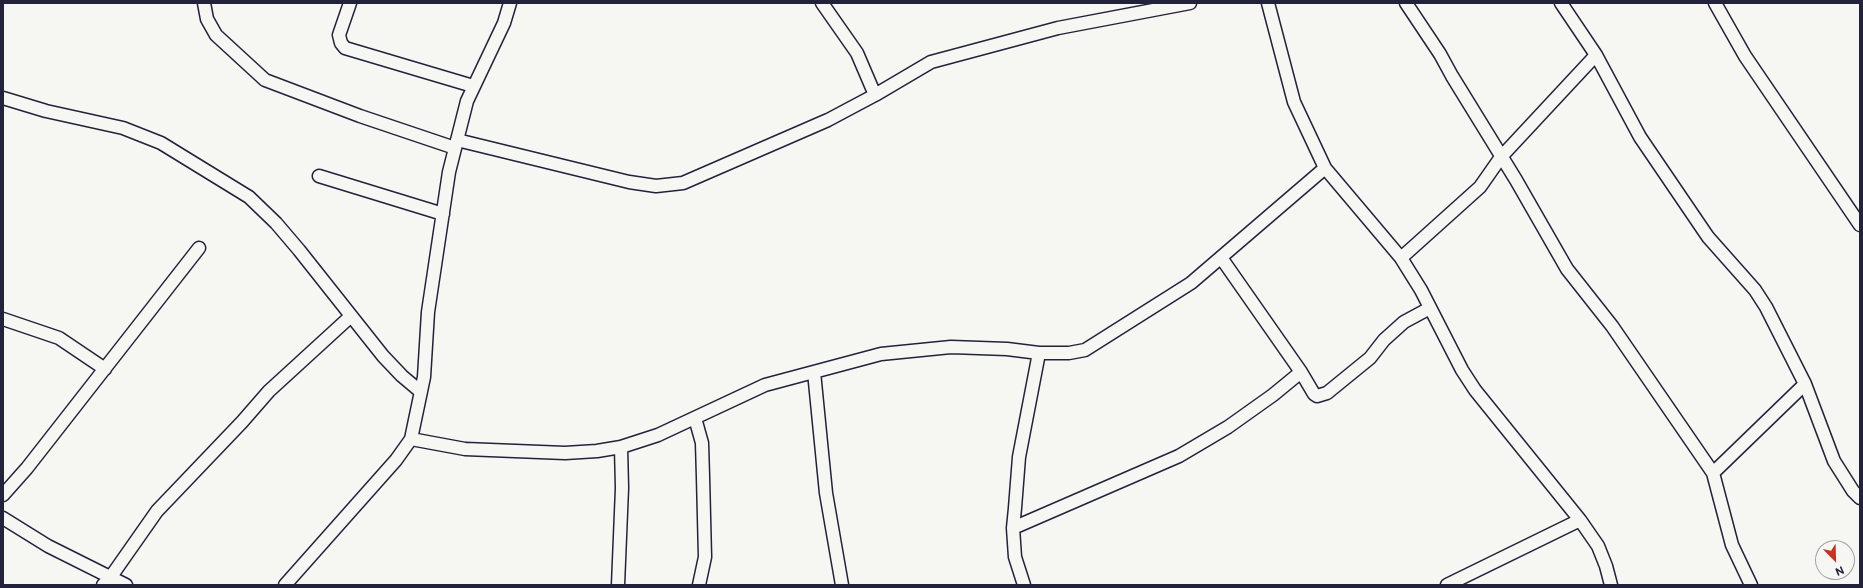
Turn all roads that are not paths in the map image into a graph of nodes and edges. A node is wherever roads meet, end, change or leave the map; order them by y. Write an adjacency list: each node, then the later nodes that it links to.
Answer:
1 (204, 3): 14 (street)
2 (350, 3): 11 (street)
3 (510, 3): 11 (street)
4 (822, 3): 12 (street)
5 (1190, 3): 12 (street)
6 (1268, 3): 16 (street)
7 (1406, 3): 15 (street)
8 (1561, 3): 10 (street)
9 (1716, 3): 19 (street)
10 (1596, 55): 15 (street); 30 (street)
11 (473, 86): 14 (street)
12 (875, 95): 14 (street)
13 (3, 98): 24 (street)
14 (456, 144): 18 (street)
15 (1501, 157): 22 (street); 35 (street)
16 (1325, 168): 21 (street); 22 (street)
17 (319, 176): 18 (street)
18 (443, 214): 31 (street)
19 (1860, 225)
20 (199, 248): 27 (street)
21 (1222, 258): 26 (street); 29 (street)
22 (1401, 258): 23 (street)
23 (1430, 308): 29 (street); 39 (street)
24 (351, 316): 31 (street); 41 (street)
25 (3, 319): 27 (street)
26 (1039, 353): 28 (street); 40 (street)
27 (105, 369): 36 (street)
28 (814, 372): 32 (street); 46 (street)
29 (1301, 372): 40 (street)
30 (1805, 384): 35 (street); 37 (street)
31 (422, 392): 33 (street)
32 (694, 418): 34 (street); 45 (street)
33 (411, 439): 34 (street); 43 (street)
34 (621, 447): 44 (street)
35 (1713, 473): 50 (street)
36 (3, 495)
37 (1860, 498)
38 (3, 518): 41 (street)
39 (1580, 520): 48 (street); 49 (street)
40 (1014, 528): 47 (street)
41 (107, 582): 42 (street)
42 (126, 585)
43 (285, 585)
44 (618, 585)
45 (699, 585)
46 (842, 585)
47 (1024, 585)
48 (1447, 585)
49 (1610, 585)
50 (1751, 585)

